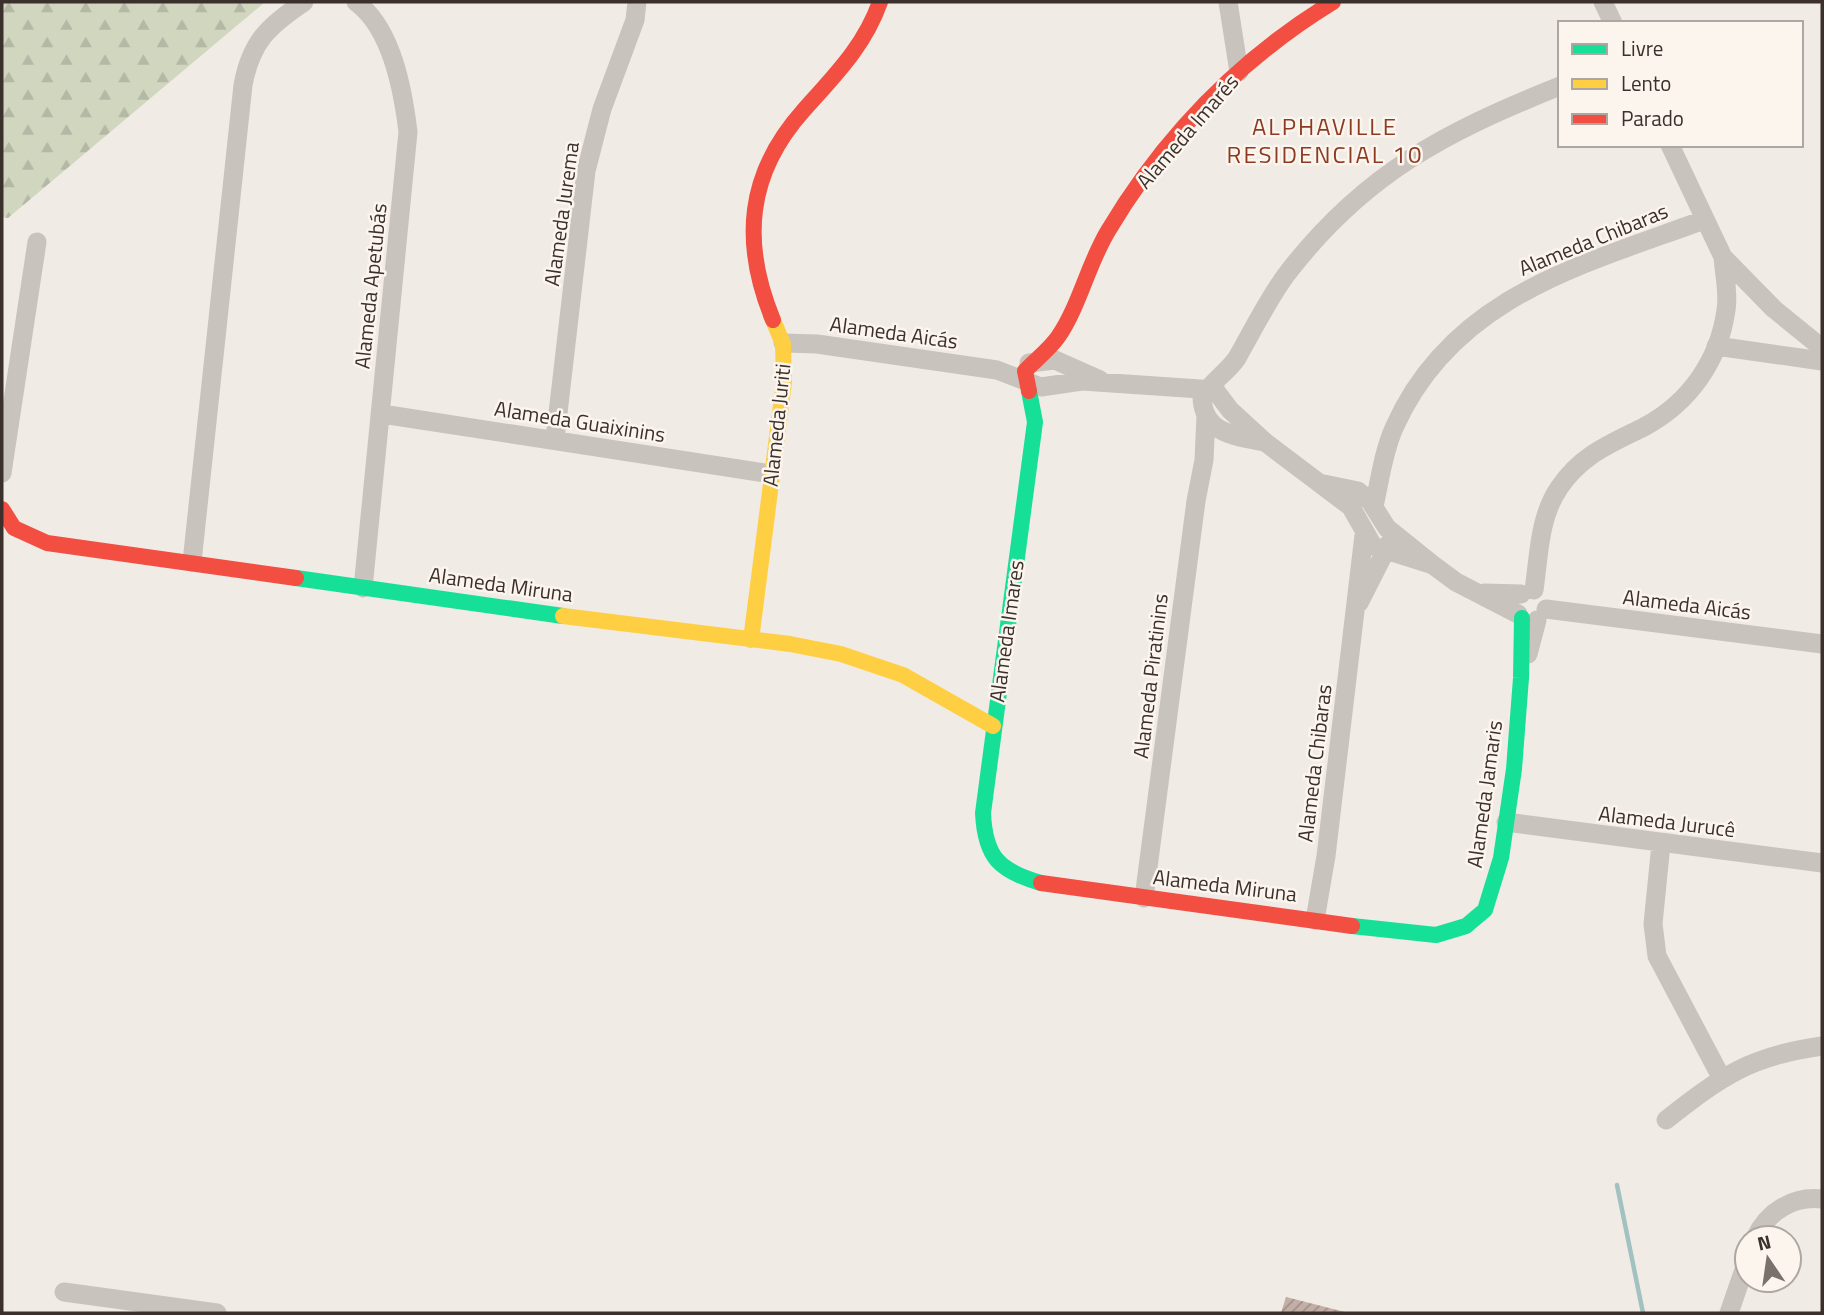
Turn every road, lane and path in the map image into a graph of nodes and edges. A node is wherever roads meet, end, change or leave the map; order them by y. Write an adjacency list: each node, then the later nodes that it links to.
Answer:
1 (304, 2): 44 (street)
2 (356, 2): 29 (street, Alameda Apetubás)
3 (637, 2): 32 (street, Alameda Jurema)
4 (880, 2): 16 (street, Alameda Juriti)
5 (1228, 2): 9 (street)
6 (1334, 2): 9 (street, Alameda Imarés)
7 (1603, 2): 8 (street)
8 (1612, 21)
9 (1239, 72): 15 (street, Alameda Imarés)
10 (1558, 87): 19 (street)
11 (1671, 147): 12 (street)
12 (1704, 220): 14 (street); 35 (street, Alameda Chibaras)
13 (37, 242): 36 (street)
14 (1723, 257): 17 (street); 18 (street)
15 (1062, 332): 21 (street); 22 (street)
16 (783, 343): 23 (street, Alameda Aicás); 37 (street, Alameda Juriti)
17 (1716, 346): 20 (street); 48 (street)
18 (1822, 348)
19 (1235, 360): 27 (street); 28 (street)
20 (1822, 361)
21 (1034, 362): 22 (street, Alameda Aicás); 23 (street, Alameda Aicás); 26 (street)
22 (1065, 363): 24 (street, Alameda Aicás); 25 (street)
23 (998, 370): 26 (street, Alameda Aicás)
24 (1103, 382): 25 (street, Alameda Aicás); 27 (street, Alameda Aicás)
25 (1056, 384): 26 (street, Alameda Aicás); 30 (street)
26 (1029, 385): 30 (street, Alameda Imares)
27 (1206, 403): 28 (street, Alameda Aicás); 31 (street); 34 (street, Alameda Piratinins)
28 (1230, 410): 31 (street); 33 (street, Alameda Aicás)
29 (382, 414): 32 (street, Alameda Guaixinins); 46 (street, Alameda Apetubás)
30 (1035, 422): 54 (street, Alameda Imares)
31 (1225, 434): 33 (street, Alameda Aicás); 34 (street)
32 (555, 439): 37 (street, Alameda Guaixinins)
33 (1265, 442): 38 (street, Alameda Aicás)
34 (1204, 460): 59 (street, Alameda Piratinins)
35 (1381, 471): 38 (street); 39 (street, Alameda Chibaras)
36 (2, 472)
37 (771, 474): 51 (street, Alameda Juriti)
38 (1354, 499): 39 (street, Alameda Aicás); 42 (street, Alameda Aicás)
39 (1374, 506): 41 (street, Alameda Aicás)
40 (2, 509): 44 (street, Alameda Miruna)
41 (1394, 533): 43 (street); 45 (street, Alameda Aicás)
42 (1364, 535): 43 (street, Alameda Aicás); 49 (street)
43 (1385, 552): 45 (street, Alameda Aicás); 49 (street)
44 (192, 562): 46 (street, Alameda Miruna)
45 (1433, 565): 47 (street, Alameda Aicás)
46 (363, 588): 51 (street, Alameda Miruna)
47 (1473, 591): 48 (street, Alameda Aicás); 50 (street, Alameda Aicás)
48 (1528, 592): 50 (street, Alameda Jamaris); 50 (street)
49 (1356, 611): 60 (street, Alameda Chibaras)
50 (1531, 615): 52 (street, Alameda Aicás); 53 (street, Alameda Jamaris)
51 (751, 640): 54 (street, Alameda Miruna)
52 (1822, 644)
53 (1524, 668): 55 (street, Alameda Jamaris)
54 (993, 726): 56 (street, Alameda Imares)
55 (1506, 822): 57 (street, Alameda Jurucê); 61 (street, Alameda Jamaris)
56 (985, 840): 59 (street, Alameda Miruna)
57 (1661, 844): 58 (street, Alameda Jurucê); 63 (street)
58 (1822, 863)
59 (1144, 898): 60 (street, Alameda Miruna)
60 (1315, 920): 61 (street, Alameda Miruna)
61 (1475, 921)
62 (1822, 1046): 63 (street)
63 (1721, 1077): 64 (street)
64 (1666, 1120)
65 (1813, 1198): 66 (street)
66 (1766, 1224)
67 (64, 1292): 69 (street)
68 (1736, 1294): 70 (street)
69 (217, 1313)
70 (1729, 1313)

